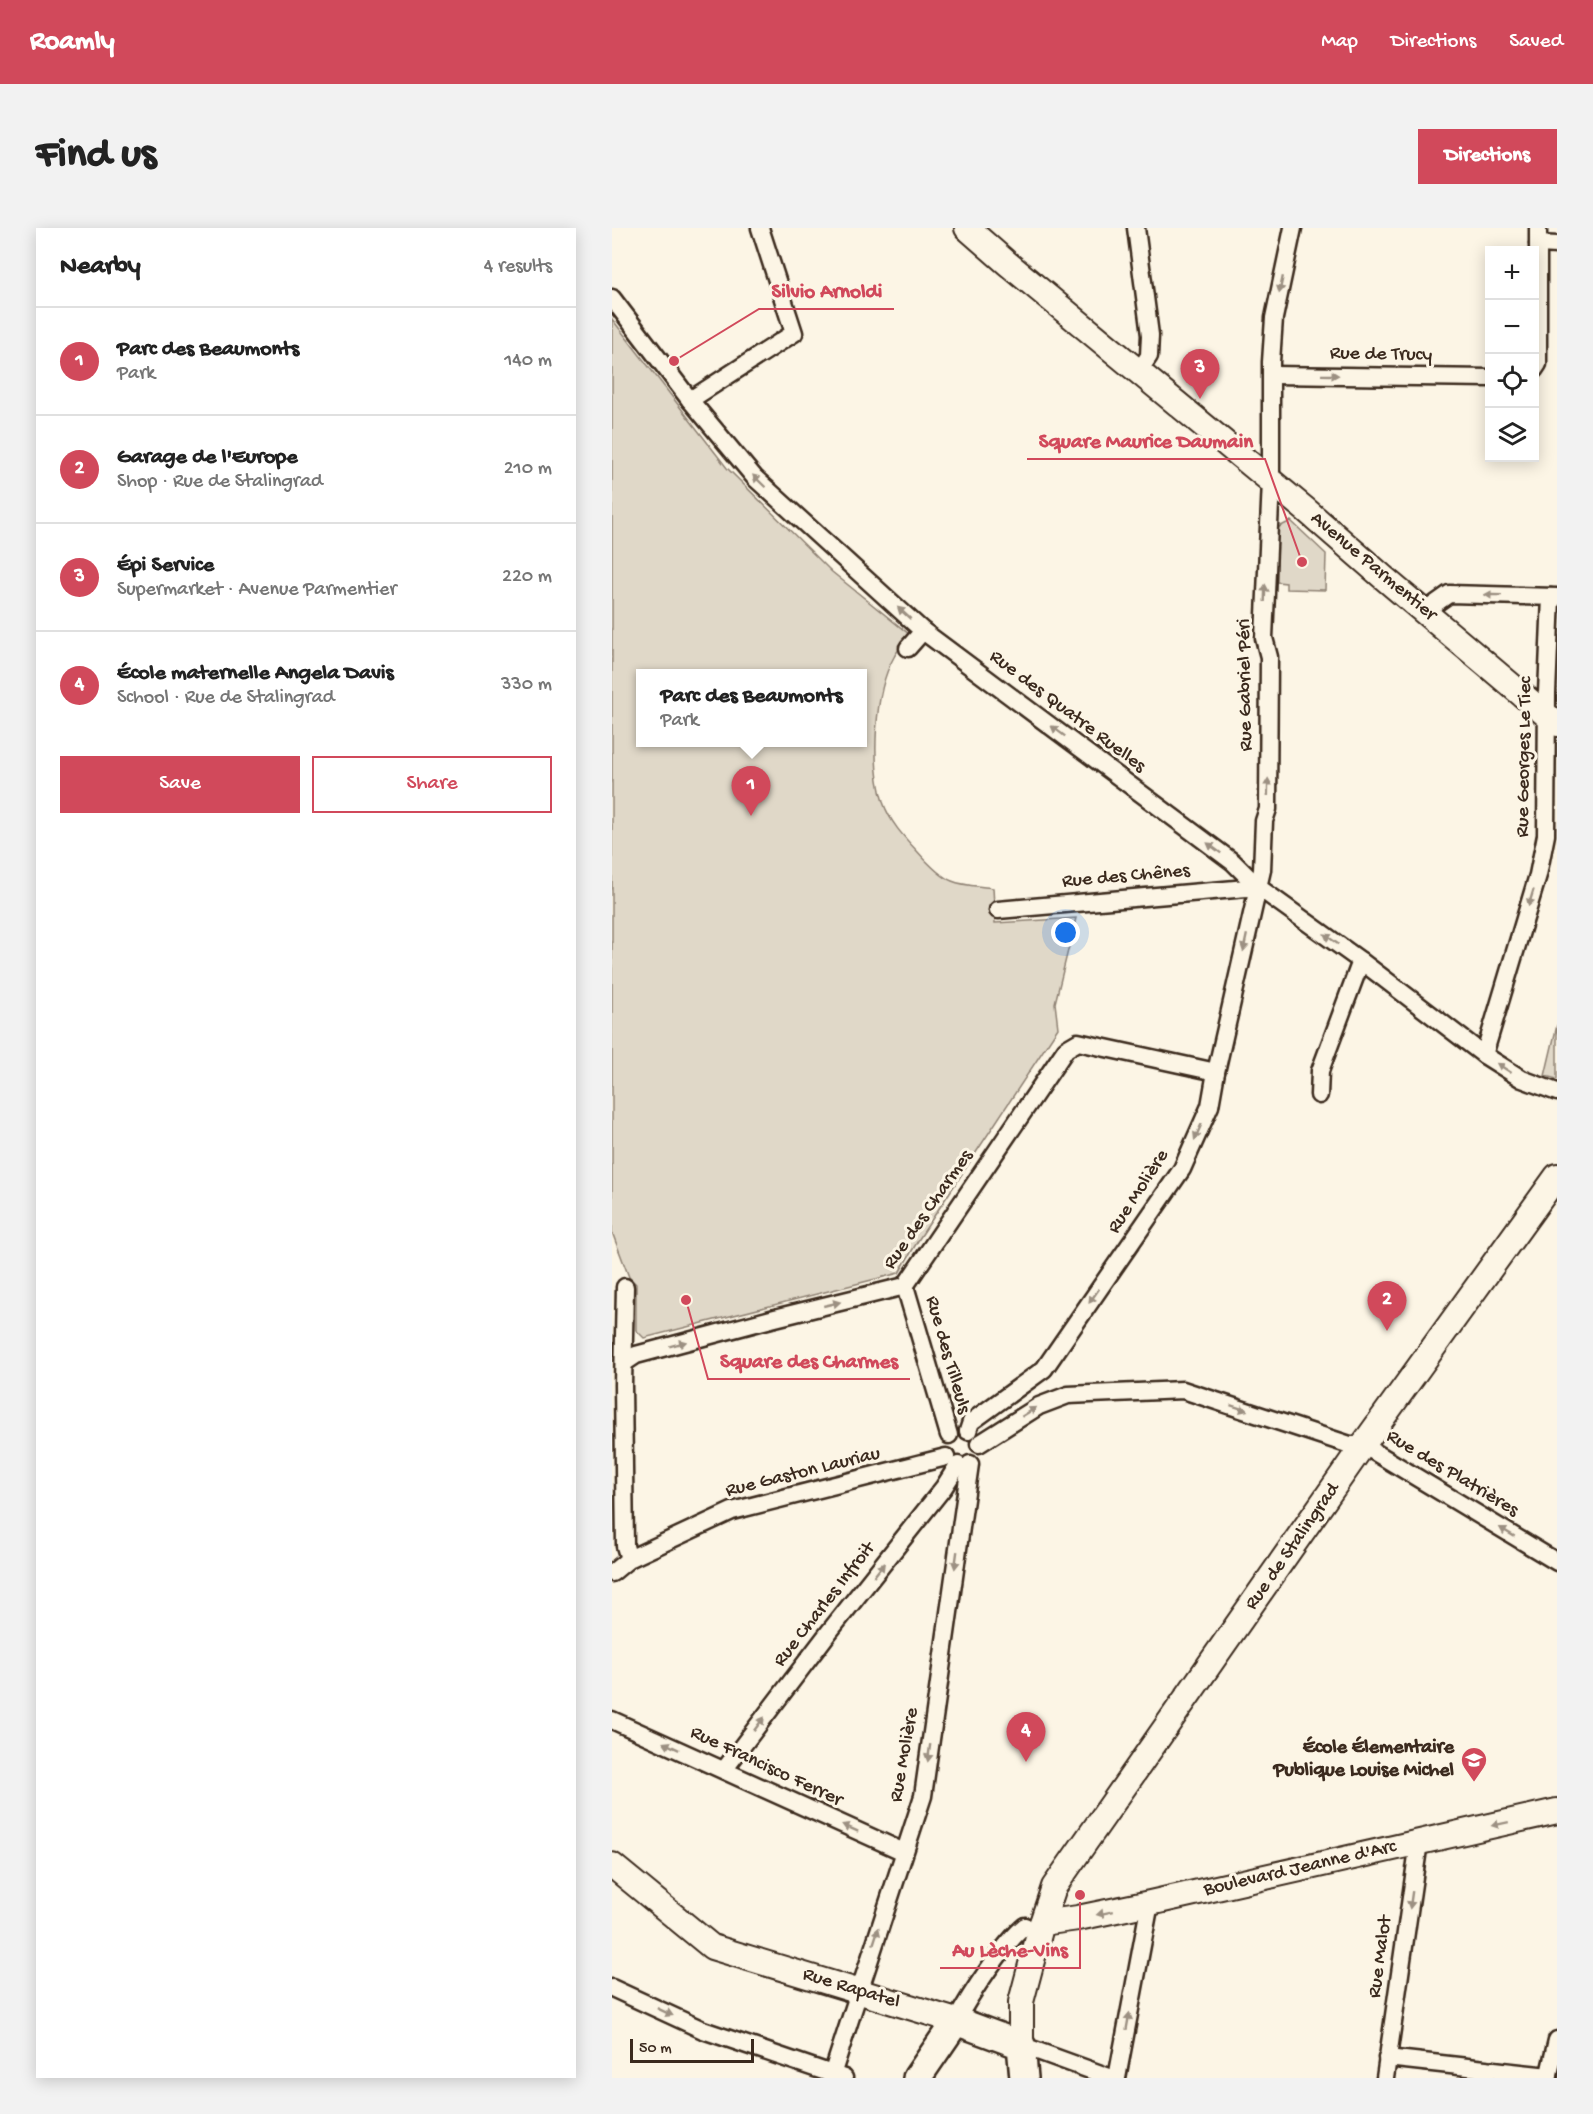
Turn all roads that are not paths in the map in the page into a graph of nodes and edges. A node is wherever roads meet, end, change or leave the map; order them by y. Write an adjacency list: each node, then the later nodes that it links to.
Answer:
1 (760, 228): 12 (street)
2 (967, 228): 9 (main road, Avenue Parmentier)
3 (1136, 228): 9 (street)
4 (1293, 228): 10 (street, Rue Gabriel Péri, one-way to 10)
5 (1538, 236): 6 (street); 8 (street)
6 (1557, 245)
7 (612, 298): 12 (street, Rue des Quatre Ruelles)
8 (1538, 354)
9 (1138, 371): 13 (main road, Avenue Parmentier)
10 (1272, 375): 11 (street, Rue de Trucy, one-way to 11); 13 (street, Rue Gabriel Péri)
11 (1485, 378)
12 (690, 400): 16 (street, Rue des Quatre Ruelles, one-way to 12)
13 (1271, 481): 15 (main road, Avenue Parmentier); 19 (street, Rue Gabriel Péri, one-way to 13)
14 (1554, 597): 15 (street, one-way to 15); 18 (street, Rue Georges Le Tiec)
15 (1425, 611): 18 (main road, Avenue Parmentier)
16 (923, 631): 17 (street); 19 (street, Rue des Quatre Ruelles, one-way to 16)
17 (908, 648)
18 (1552, 720): 22 (street, Rue Georges Le Tiec, one-way to 22)
19 (1258, 886): 20 (street, Rue des Chênes); 21 (street, Rue des Quatre Ruelles, one-way to 19); 23 (street, Rue Molière, one-way to 23)
20 (998, 910)
21 (1361, 961): 22 (street, Rue des Quatre Ruelles); 25 (street)
22 (1484, 1055): 24 (street, Rue des Quatre Ruelles, one-way to 22)
23 (1216, 1072): 27 (street, Rue des Charmes); 31 (street, Rue Molière, one-way to 31)
24 (1557, 1092)
25 (1319, 1095)
26 (1557, 1176): 32 (main road, Rue de Stalingrad)
27 (905, 1286): 29 (street, Rue des Charmes, one-way to 27); 30 (street, Rue des Tilleuls)
28 (625, 1287): 29 (street)
29 (624, 1364): 34 (street)
30 (949, 1435): 31 (street); 33 (street)
31 (974, 1437): 32 (street, Rue des Platrières, one-way to 32); 33 (street)
32 (1363, 1445): 35 (street, Rue des Platrières, one-way to 32); 44 (main road, Rue de Stalingrad)
33 (958, 1462): 34 (street, Rue Gaston Lauriau); 38 (street, Rue Charles Infroit, one-way to 33); 41 (street, Rue Molière, one-way to 41)
34 (629, 1559): 36 (street, Rue Gaston Lauriau)
35 (1557, 1562)
36 (612, 1573)
37 (612, 1719): 38 (street, Rue Francisco Ferrer, one-way to 37)
38 (724, 1770): 41 (street, Rue Francisco Ferrer, one-way to 38)
39 (1557, 1811): 40 (main road, Boulevard Jeanne d'Arc, one-way to 40)
40 (1419, 1842): 43 (main road, Boulevard Jeanne d'Arc); 50 (street, Rue Malot, one-way to 50)
41 (904, 1852): 46 (street, Rue Molière, one-way to 41)
42 (612, 1865): 46 (main road, Rue Rapatel)
43 (1150, 1903): 44 (main road, Boulevard Jeanne d'Arc, one-way to 44); 56 (street, one-way to 43)
44 (1034, 1925): 47 (street, Rue de Stalingrad); 49 (main road)
45 (612, 1988): 51 (street, one-way to 51)
46 (858, 1992): 47 (main road, Rue Rapatel); 51 (street, Rue Molière)
47 (956, 2021): 49 (main road, Rue Rapatel); 53 (main road, Rue de Stalingrad)
48 (1557, 2040): 52 (street)
49 (1021, 2045): 54 (main road); 55 (street, Rue Rapatel)
50 (1388, 2058): 52 (street); 57 (street, Rue Malot)
51 (836, 2076)
52 (1548, 2077)
53 (917, 2078)
54 (1024, 2078)
55 (1112, 2078)
56 (1117, 2078)
57 (1385, 2078)

